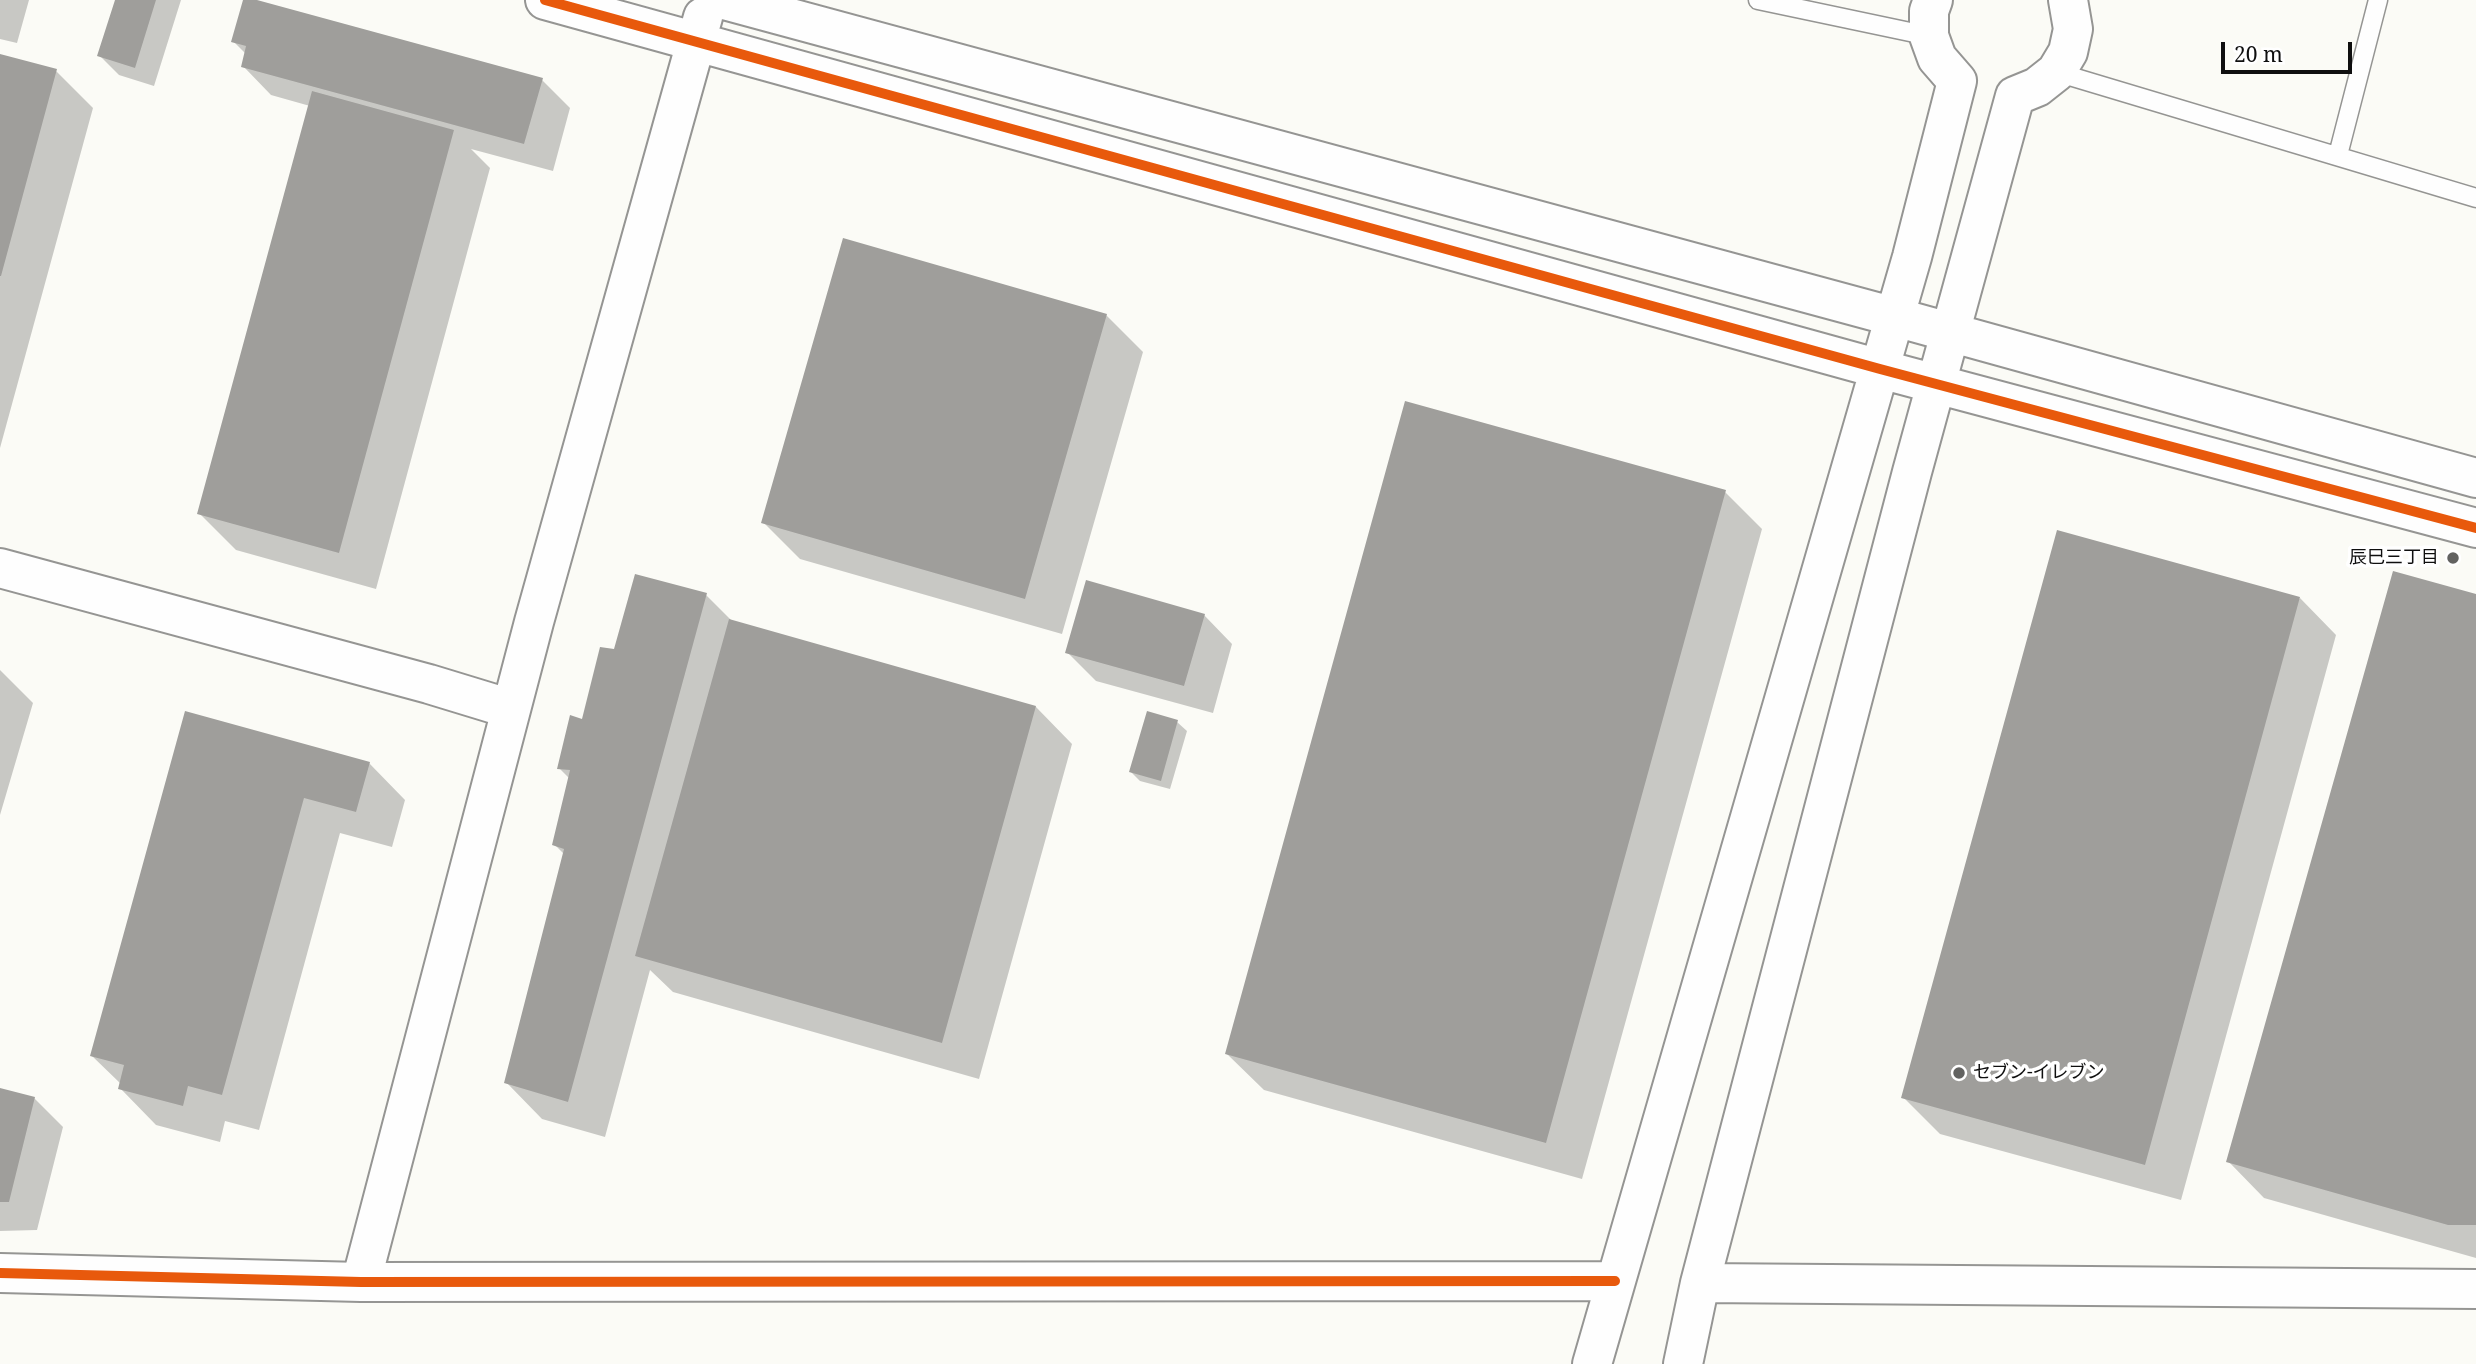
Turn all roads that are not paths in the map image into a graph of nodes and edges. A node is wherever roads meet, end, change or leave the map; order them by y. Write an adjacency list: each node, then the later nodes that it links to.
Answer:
1 (545, 0): 8 (street)
2 (708, 0): 8 (street)
3 (724, 0): 12 (street)
4 (2068, 0): 9 (street)
5 (2378, 0): 10 (lane)
6 (1762, 1): 7 (lane)
7 (1931, 18): 12 (street)
8 (695, 42): 14 (street); 19 (street)
9 (2056, 72): 10 (lane); 13 (street)
10 (2338, 155): 11 (lane)
11 (2476, 198)
12 (1895, 317): 13 (street); 14 (street)
13 (1949, 332): 15 (street); 16 (street)
14 (1880, 369): 15 (street); 21 (street)
15 (1936, 384): 17 (street); 23 (street)
16 (2476, 478)
17 (2476, 528)
18 (0, 568): 19 (street)
19 (511, 709): 22 (street)
20 (0, 1273): 22 (street)
21 (1615, 1281): 22 (street); 25 (street)
22 (362, 1282)
23 (1700, 1283): 24 (street); 26 (street)
24 (2476, 1289)
25 (1592, 1364)
26 (1683, 1364)

